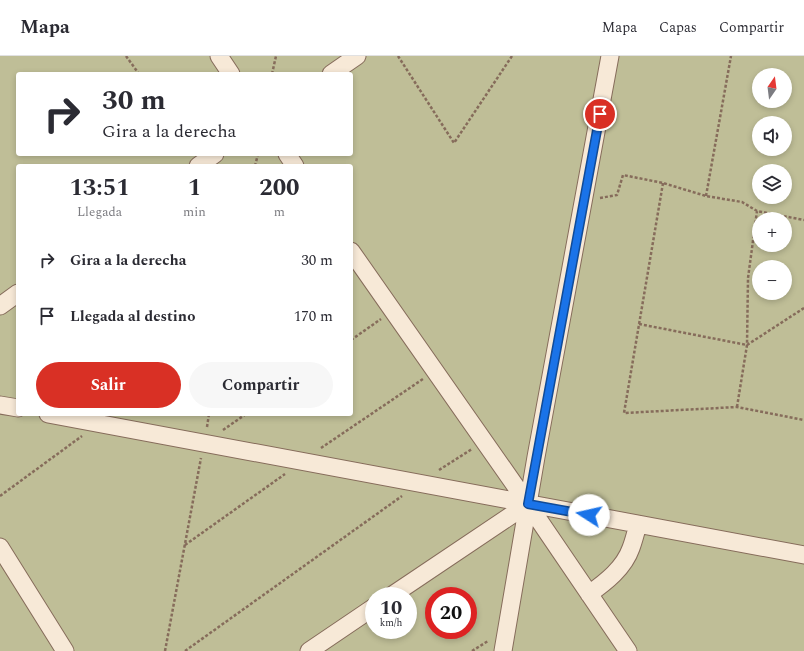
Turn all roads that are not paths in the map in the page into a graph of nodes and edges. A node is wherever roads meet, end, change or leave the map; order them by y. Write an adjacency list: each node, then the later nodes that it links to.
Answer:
1 (219, 56): 4 (lane)
2 (357, 56): 5 (lane)
3 (610, 56): 14 (lane)
4 (231, 72)
5 (334, 72)
6 (212, 156): 7 (lane)
7 (201, 164)
8 (353, 253): 14 (lane)
9 (16, 294): 10 (lane)
10 (0, 306)
11 (0, 405): 12 (lane)
12 (16, 408)
13 (58, 416): 14 (lane)
14 (528, 504): 15 (lane); 18 (lane); 19 (lane); 23 (lane)
15 (638, 524): 17 (lane); 19 (lane)
16 (0, 547): 21 (lane)
17 (804, 555)
18 (404, 587)
19 (589, 594): 24 (lane)
20 (365, 613): 22 (lane)
21 (58, 649)
22 (309, 651)
23 (503, 651)
24 (628, 651)

